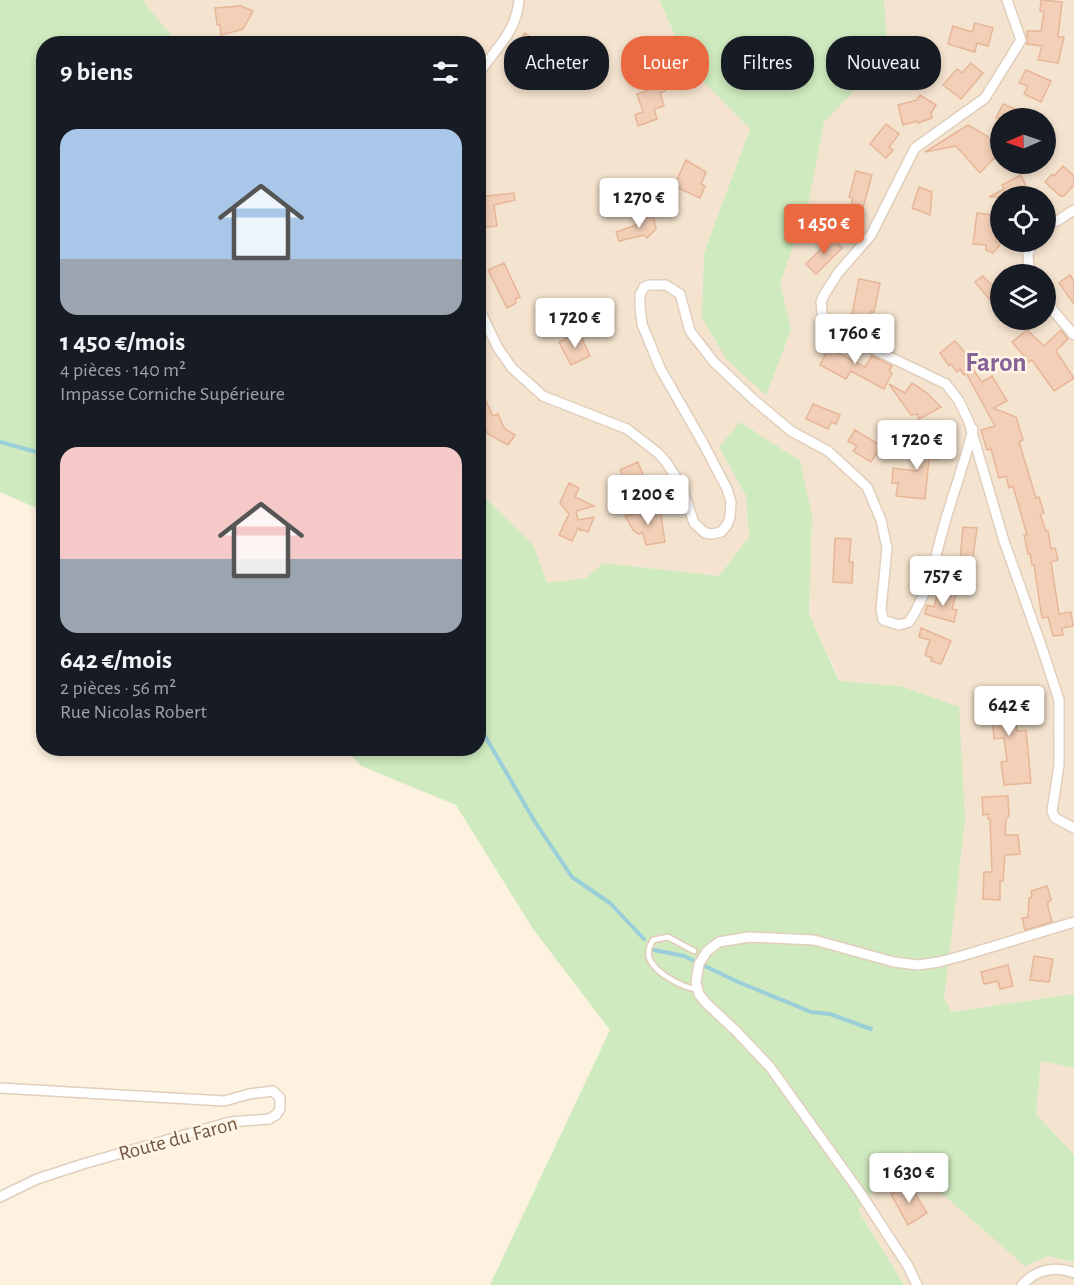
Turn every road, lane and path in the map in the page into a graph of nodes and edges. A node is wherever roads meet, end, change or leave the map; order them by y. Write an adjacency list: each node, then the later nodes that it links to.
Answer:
1 (519, 0): 3 (street)
2 (1007, 0): 9 (street)
3 (486, 64)
4 (1074, 210): 5 (street)
5 (1056, 222)
6 (1056, 314): 8 (street)
7 (486, 323): 9 (street)
8 (1074, 335)
9 (973, 429): 10 (street)
10 (1074, 828)
11 (1074, 922): 13 (street)
12 (694, 951): 13 (lane)
13 (697, 989): 17 (street)
14 (0, 1088): 15 (street, Route du Faron)
15 (0, 1197)
16 (1074, 1273): 18 (street)
17 (917, 1285)
18 (1022, 1285)

